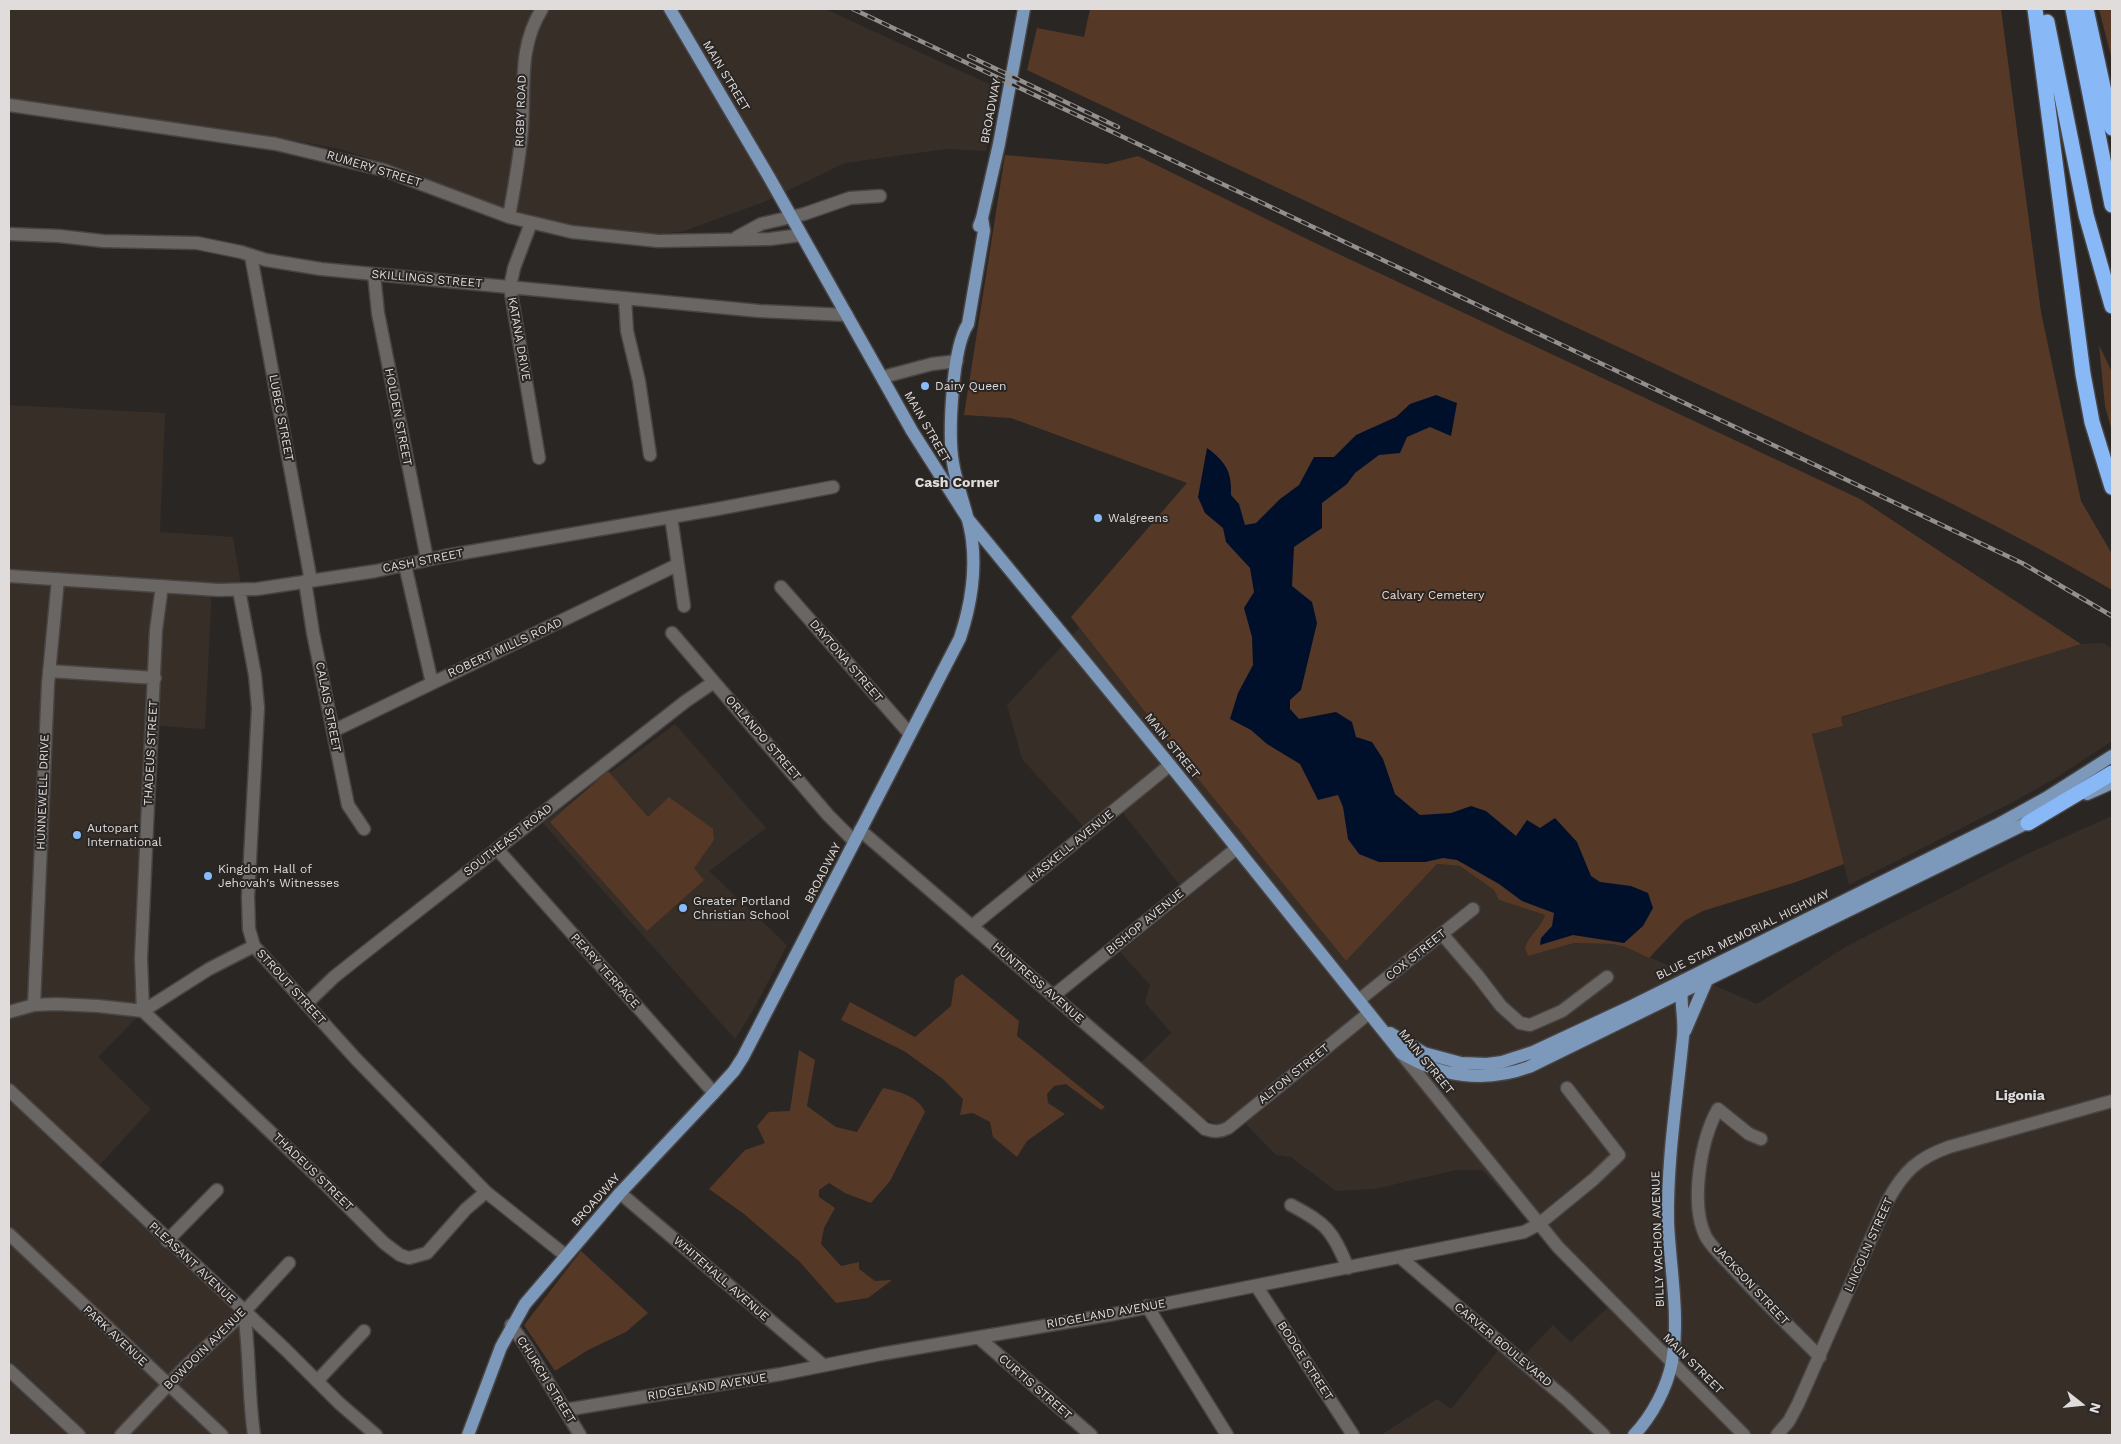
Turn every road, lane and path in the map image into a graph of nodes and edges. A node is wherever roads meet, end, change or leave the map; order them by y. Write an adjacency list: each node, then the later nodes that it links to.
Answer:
1 (542, 9): 12 (street, RIGBY ROAD)
2 (670, 9): 13 (main road, MAIN STREET)
3 (1024, 9): 24 (main road, BROADWAY)
4 (2035, 9): 29 (highway)
5 (2044, 9): 22 (highway)
6 (2073, 9): 11 (highway)
7 (2086, 9): 9 (highway)
8 (9, 104): 12 (street, RUMERY STREET)
9 (2112, 128)
10 (880, 196): 13 (street, RUMERY STREET)
11 (2112, 205)
12 (509, 216): 14 (street, RUMERY STREET)
13 (791, 217): 16 (main road, MAIN STREET); 17 (street, RUMERY STREET)
14 (531, 223): 17 (street, RUMERY STREET); 20 (street, KATANA DRIVE)
15 (9, 234): 18 (street, SKILLINGS STREET)
16 (801, 235): 17 (street, RUMERY STREET); 23 (main road, MAIN STREET)
17 (735, 238)
18 (251, 256): 19 (street, SKILLINGS STREET); 37 (street, LUBEC STREET)
19 (374, 274): 20 (street, SKILLINGS STREET); 32 (street, HOLDEN STREET)
20 (510, 287): 21 (street, SKILLINGS STREET); 27 (street, KATANA DRIVE)
21 (625, 298): 23 (street, SKILLINGS STREET); 26 (street)
22 (2112, 306)
23 (846, 315): 25 (main road, MAIN STREET)
24 (957, 361): 25 (street); 31 (main road, BROADWAY)
25 (883, 377): 31 (main road, MAIN STREET)
26 (650, 455)
27 (539, 458)
28 (833, 487): 30 (street, CASH STREET)
29 (2112, 488)
30 (671, 517): 32 (street, CASH STREET); 34 (street)
31 (968, 519): 48 (main road, BROADWAY); 50 (main road, MAIN STREET)
32 (427, 560): 33 (street, CASH STREET)
33 (405, 565): 37 (street, CASH STREET); 45 (street)
34 (677, 566): 41 (street); 45 (street, ROBERT MILLS ROAD)
35 (9, 576): 36 (street, CASH STREET)
36 (58, 579): 38 (street, CASH STREET); 43 (street, HUNNEWELL DRIVE)
37 (308, 581): 40 (street, CASH STREET); 47 (street, CALAIS STREET)
38 (162, 586): 40 (street, CASH STREET); 44 (street, THADEUS STREET)
39 (781, 587): 48 (street, DAYTONA STREET)
40 (239, 590): 61 (street, STROUT STREET)
41 (684, 606)
42 (672, 633): 46 (street, ORLANDO STREET)
43 (49, 672): 44 (street); 68 (street, HUNNEWELL DRIVE)
44 (155, 678): 69 (street, THADEUS STREET)
45 (432, 682): 47 (street, ROBERT MILLS ROAD)
46 (714, 682): 55 (street, ORLANDO STREET); 56 (street, SOUTHEAST ROAD)
47 (333, 731): 54 (street, CALAIS STREET)
48 (910, 734): 55 (main road, BROADWAY)
49 (2112, 756): 64 (main road, BLUE STAR MEMORIAL HIGHWAY)
50 (1170, 765): 57 (main road, MAIN STREET); 59 (street, HASKELL AVENUE)
51 (2112, 773): 53 (highway)
52 (2112, 783): 53 (main road, BLUE STAR MEMORIAL HIGHWAY)
53 (2028, 823): 63 (main road, BLUE STAR MEMORIAL HIGHWAY)
54 (364, 829)
55 (857, 836): 59 (street, HUNTRESS AVENUE); 76 (main road, BROADWAY)
56 (497, 848): 67 (street, SOUTHEAST ROAD); 76 (street, PEARY TERRACE)
57 (1238, 848): 65 (street, BISHOP AVENUE); 66 (main road, MAIN STREET)
58 (1473, 909): 60 (street, COX STREET)
59 (972, 926): 65 (street, HUNTRESS AVENUE)
60 (1442, 934): 62 (street); 66 (street, COX STREET)
61 (254, 946): 67 (street, STROUT STREET); 69 (street)
62 (1607, 977)
63 (1707, 980): 64 (main road, BLUE STAR MEMORIAL HIGHWAY); 72 (main road, BILLY VACHON AVENUE)
64 (1682, 986): 71 (main road, BLUE STAR MEMORIAL HIGHWAY); 72 (main road, BILLY VACHON AVENUE); 73 (main road, BLUE STAR MEMORIAL HIGHWAY)
65 (1053, 996): 78 (street, HUNTRESS AVENUE)
66 (1359, 1000): 71 (main road, MAIN STREET)
67 (306, 1004): 81 (street, STROUT STREET)
68 (34, 1005): 69 (street); 70 (street)
69 (143, 1011): 81 (street, THADEUS STREET)
70 (9, 1012)
71 (1372, 1017): 73 (main road, MAIN STREET); 78 (street, ALTON STREET)
72 (1684, 1033): 98 (main road, BILLY VACHON AVENUE)
73 (1401, 1053): 84 (street, MAIN STREET)
74 (1567, 1088): 84 (street, RIDGELAND AVENUE)
75 (9, 1090): 86 (street, PLEASANT AVENUE)
76 (714, 1093): 82 (main road, BROADWAY)
77 (2112, 1101): 97 (street, LINCOLN STREET)
78 (1217, 1132)
79 (1762, 1139): 97 (street, JACKSON STREET)
80 (218, 1190): 86 (street)
81 (486, 1192): 87 (street, STROUT STREET)
82 (620, 1192): 87 (main road, BROADWAY); 99 (street, WHITEHALL AVENUE)
83 (1291, 1205): 90 (street)
84 (1539, 1224): 88 (street, RIDGELAND AVENUE); 98 (street, MAIN STREET)
85 (9, 1234): 102 (street, PARK AVENUE)
86 (167, 1241): 93 (street, PLEASANT AVENUE)
87 (565, 1255): 94 (main road, BROADWAY)
88 (1401, 1258): 90 (street, RIDGELAND AVENUE); 114 (street, CARVER BOULEVARD)
89 (289, 1263): 93 (street, BOWDOIN AVENUE)
90 (1348, 1268): 91 (street, RIDGELAND AVENUE)
91 (1257, 1287): 92 (street, RIDGELAND AVENUE); 113 (street, BODGE STREET)
92 (1147, 1306): 96 (street, RIDGELAND AVENUE); 112 (street)
93 (244, 1312): 101 (street, PLEASANT AVENUE); 102 (street, BOWDOIN AVENUE); 107 (street)
94 (511, 1325): 103 (street, CHURCH STREET); 109 (main road, BROADWAY)
95 (364, 1331): 101 (street)
96 (979, 1338): 99 (street, RIDGELAND AVENUE); 111 (street, CURTIS STREET)
97 (1820, 1357): 117 (street, LINCOLN STREET)
98 (1672, 1362): 115 (main road, BILLY VACHON AVENUE); 116 (street, MAIN STREET)
99 (823, 1366): 103 (street, RIDGELAND AVENUE)
100 (9, 1370): 104 (street)
101 (317, 1381): 108 (street, PLEASANT AVENUE)
102 (168, 1386): 105 (street, BOWDOIN AVENUE); 106 (street, PARK AVENUE)
103 (565, 1410): 110 (street, CHURCH STREET)
104 (78, 1435)
105 (121, 1435)
106 (222, 1435)
107 (254, 1435)
108 (376, 1435)
109 (468, 1435)
110 (580, 1435)
111 (1091, 1435)
112 (1227, 1435)
113 (1353, 1435)
114 (1604, 1435)
115 (1634, 1435)
116 (1744, 1435)
117 (1777, 1435)

